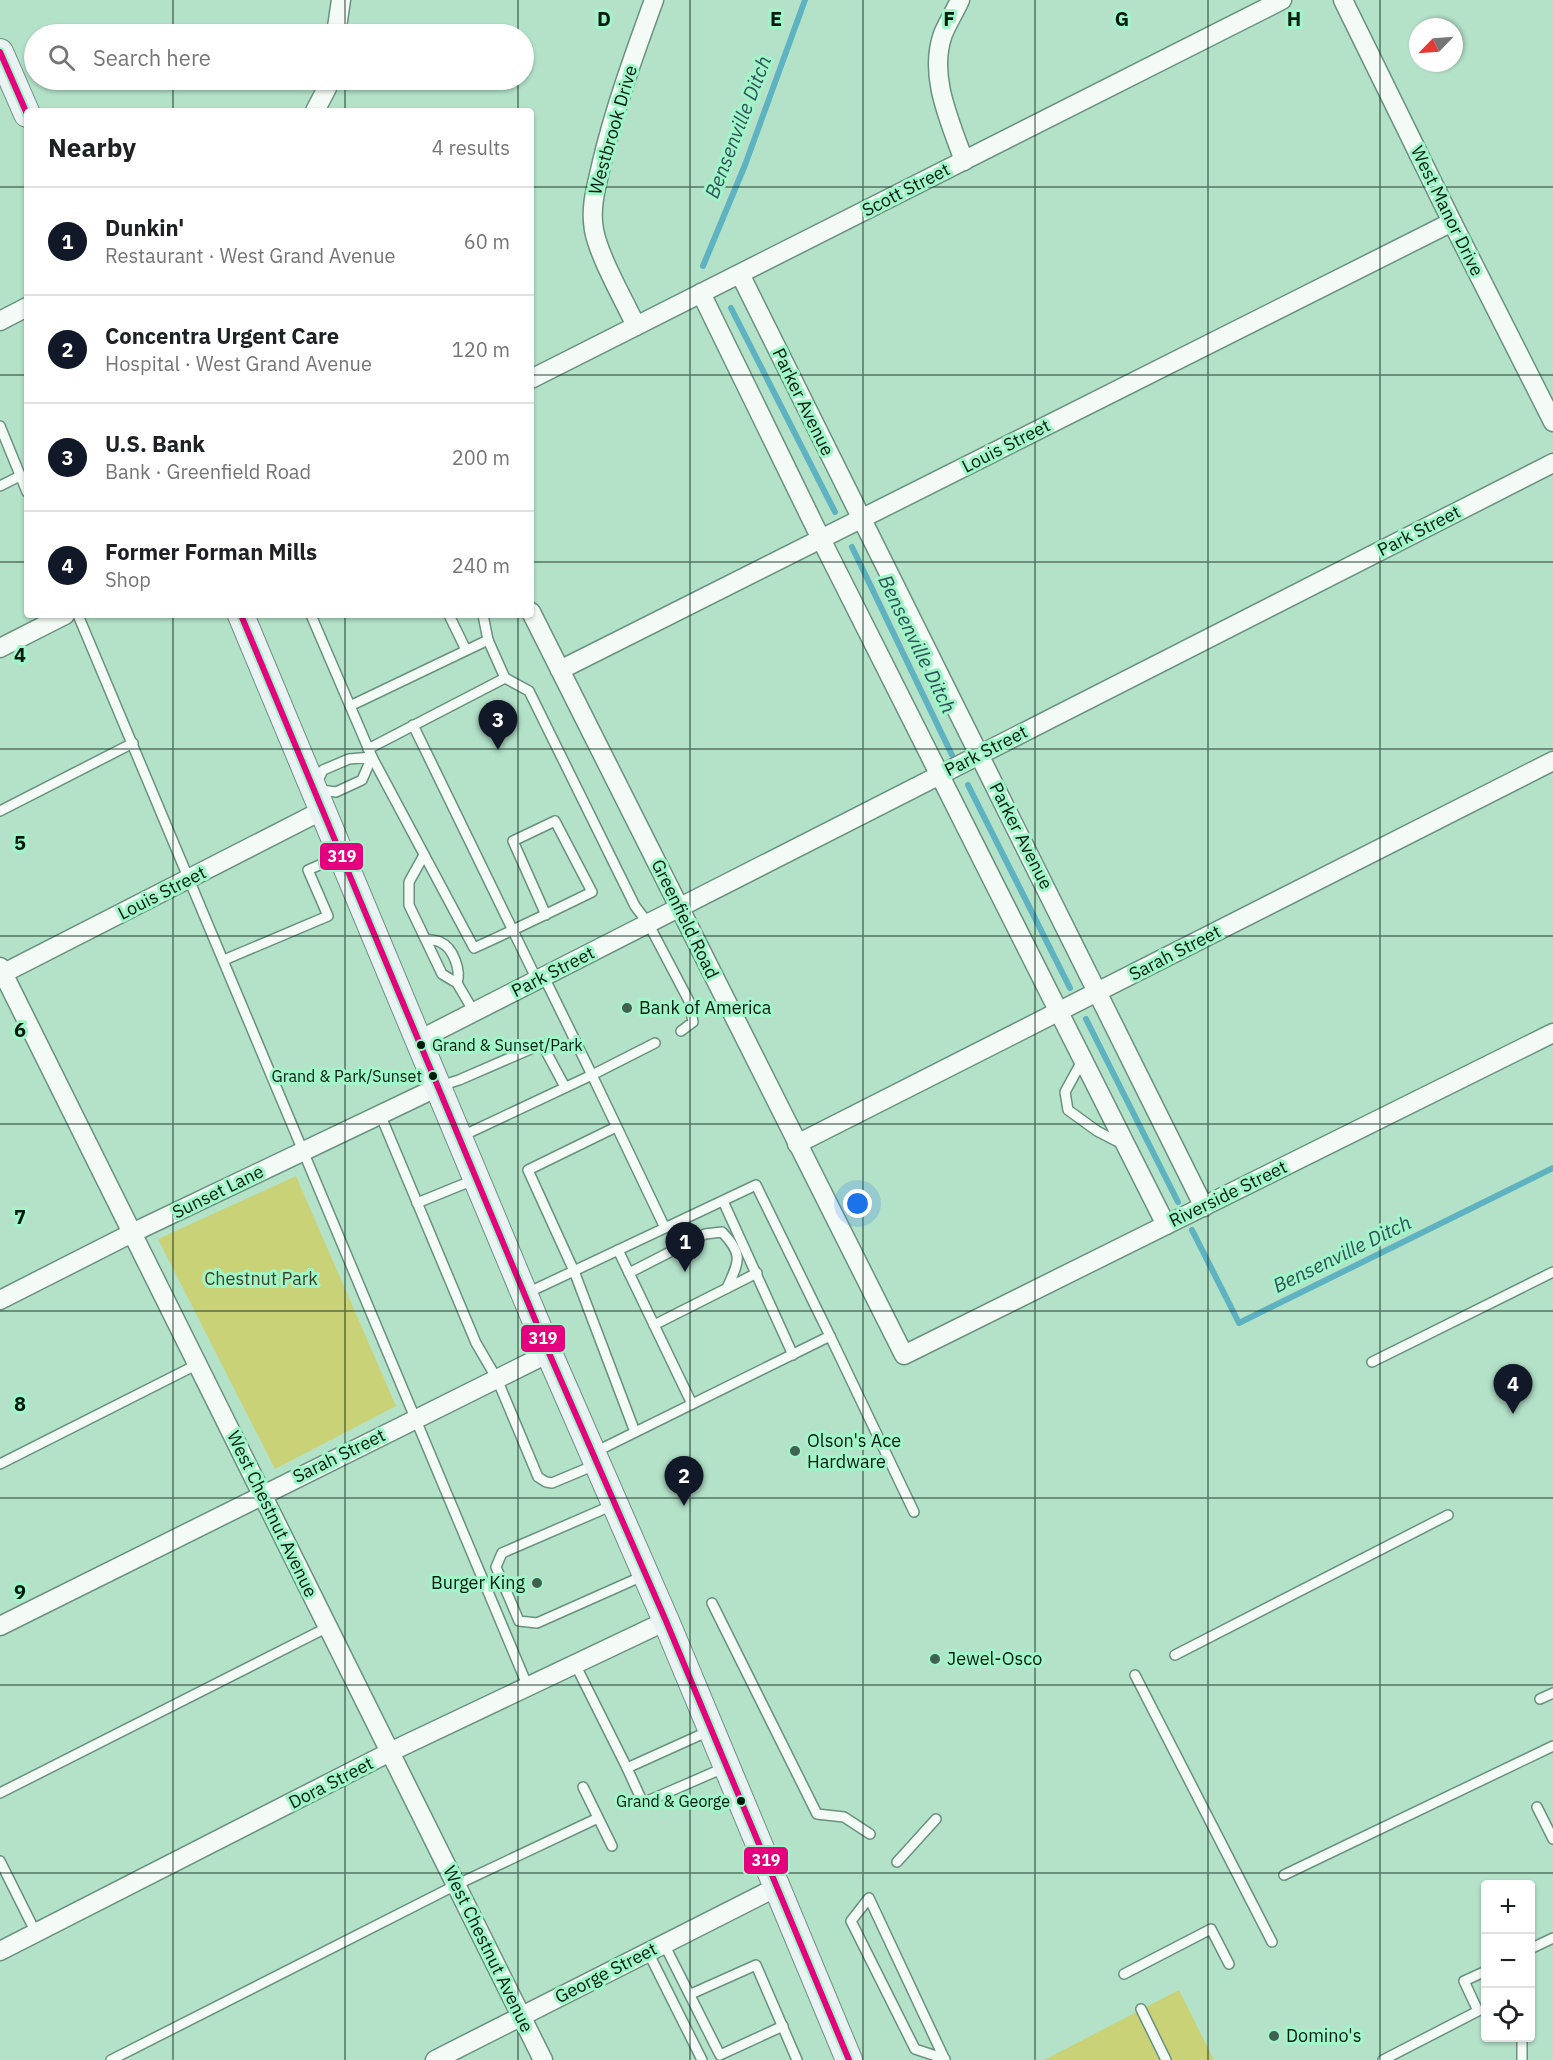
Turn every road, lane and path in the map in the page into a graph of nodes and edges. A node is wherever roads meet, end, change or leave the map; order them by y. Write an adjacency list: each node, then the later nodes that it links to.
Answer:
1 (341, 0): 6 (street)
2 (654, 0): 17 (street, Westbrook Drive)
3 (960, 0): 11 (street)
4 (1282, 0): 11 (street, Scott Street)
5 (1343, 0): 12 (street, West Manor Drive)
6 (337, 24)
7 (0, 52): 9 (main road)
8 (326, 90): 10 (street)
9 (24, 108)
10 (317, 108)
11 (964, 161): 13 (street, Scott Street)
12 (1452, 222): 19 (street, West Manor Drive); 25 (street, Louis Street)
13 (740, 274): 14 (street, Scott Street); 25 (street, Parker Avenue)
14 (701, 293): 17 (street, Scott Street); 26 (street)
15 (24, 309): 16 (street)
16 (0, 321)
17 (636, 326): 18 (street, Scott Street)
18 (534, 377)
19 (1553, 422)
20 (0, 426): 22 (lane)
21 (1553, 463): 43 (street, Park Street)
22 (20, 476): 23 (lane); 24 (lane)
23 (24, 485)
24 (0, 486)
25 (861, 519): 26 (street, Louis Street); 43 (street, Parker Avenue)
26 (821, 539): 37 (street, Louis Street); 45 (street)
27 (59, 618): 35 (street)
28 (79, 618): 41 (lane)
29 (242, 618): 46 (main road)
30 (312, 618): 39 (lane)
31 (450, 618): 36 (lane)
32 (484, 618): 34 (lane)
33 (534, 618): 37 (street, Greenfield Road)
34 (488, 640): 36 (lane); 38 (lane)
35 (0, 648)
36 (466, 650): 39 (lane)
37 (560, 670): 51 (street, Greenfield Road)
38 (505, 678): 40 (lane); 53 (lane)
39 (350, 706): 42 (lane)
40 (413, 725): 42 (lane); 54 (lane)
41 (133, 743): 47 (lane); 50 (lane)
42 (370, 753): 46 (lane); 46 (lane); 49 (lane)
43 (980, 754): 45 (street, Park Street); 60 (street, Parker Avenue)
44 (1553, 761): 60 (street, Sarah Street)
45 (940, 775): 51 (street, Park Street); 62 (street)
46 (318, 799): 48 (main road); 50 (street, Louis Street)
47 (0, 811)
48 (342, 855): 56 (lane); 65 (main road)
49 (424, 855): 54 (lane); 55 (lane)
50 (190, 878): 56 (lane); 57 (street, Louis Street)
51 (680, 907): 53 (street, Park Street); 74 (street, Greenfield Road)
52 (546, 915): 52 (lane); 54 (lane)
53 (648, 924): 58 (street, Park Street); 63 (lane)
54 (513, 931): 58 (lane)
55 (426, 939): 59 (lane); 59 (lane)
56 (224, 960): 76 (lane)
57 (1, 972): 83 (street, West Chestnut Avenue)
58 (540, 978): 61 (street, Park Street); 68 (lane)
59 (457, 983): 61 (lane)
60 (1099, 992): 62 (street, Sarah Street); 80 (street, Parker Avenue)
61 (474, 1012): 65 (street, Park Street)
62 (1058, 1013): 67 (street); 74 (street, Sarah Street)
63 (681, 1031)
64 (1553, 1033): 80 (street, Riverside Street)
65 (419, 1040): 69 (main road)
66 (655, 1043): 68 (lane)
67 (1083, 1061): 75 (street); 75 (lane)
68 (592, 1075): 70 (lane); 72 (lane)
69 (438, 1087): 70 (lane); 71 (street, Sunset Lane); 73 (main road)
70 (565, 1087): 73 (lane)
71 (380, 1114): 76 (street, Sunset Lane); 79 (lane)
72 (615, 1127): 82 (lane); 85 (lane)
73 (460, 1137): 77 (main road)
74 (797, 1144): 96 (street, Greenfield Road)
75 (1126, 1146): 81 (street)
76 (304, 1151): 83 (street, Sunset Lane); 101 (lane)
77 (477, 1178): 79 (lane); 90 (main road)
78 (723, 1201): 82 (lane); 88 (lane); 93 (lane)
79 (417, 1203): 99 (lane)
80 (1204, 1207): 81 (street, Riverside Street)
81 (1166, 1225): 96 (street, Riverside Street)
82 (665, 1228): 84 (lane)
83 (132, 1233): 91 (street, Sunset Lane); 98 (street, West Chestnut Avenue)
84 (618, 1250): 85 (lane); 87 (lane)
85 (574, 1271): 90 (lane); 102 (lane)
86 (1553, 1272): 97 (lane)
87 (629, 1273): 89 (lane); 92 (lane)
88 (757, 1273): 89 (lane); 95 (lane)
89 (728, 1288): 92 (lane)
90 (525, 1294): 94 (main road)
91 (0, 1300)
92 (654, 1325): 100 (lane)
93 (830, 1336): 95 (lane); 107 (lane)
94 (549, 1353): 99 (street, Sarah Street); 103 (main road)
95 (793, 1355): 100 (lane)
96 (904, 1355)
97 (1372, 1362)
98 (198, 1364): 104 (lane); 105 (street, West Chestnut Avenue)
99 (497, 1379): 101 (street, Sarah Street); 103 (lane)
100 (692, 1404): 102 (lane)
101 (415, 1419): 105 (street, Sarah Street); 117 (lane)
102 (635, 1432): 103 (lane)
103 (595, 1459): 106 (main road)
104 (0, 1464)
105 (262, 1494): 112 (street, Sarah Street); 113 (street, West Chestnut Avenue)
106 (615, 1504): 109 (main road); 109 (lane)
107 (914, 1512)
108 (1448, 1515): 114 (lane)
109 (646, 1575): 111 (main road)
110 (712, 1603): 130 (lane)
111 (666, 1621): 115 (street, Dora Street); 120 (main road)
112 (0, 1626)
113 (328, 1627): 122 (street, West Chestnut Avenue); 126 (lane)
114 (1175, 1655)
115 (575, 1664): 117 (street, Dora Street); 124 (lane)
116 (1135, 1675): 140 (lane)
117 (528, 1687): 122 (street, Dora Street)
118 (1553, 1693): 119 (lane)
119 (1540, 1699)
120 (711, 1730): 123 (main road); 124 (lane)
121 (1553, 1746): 135 (lane)
122 (390, 1752): 136 (street, West Chestnut Avenue); 138 (street, Dora Street)
123 (727, 1767): 124 (lane); 137 (main road)
124 (627, 1768)
125 (583, 1787): 128 (lane)
126 (0, 1793)
127 (1537, 1807): 131 (lane)
128 (598, 1818): 132 (lane); 136 (lane)
129 (936, 1820): 134 (lane)
130 (870, 1834)
131 (1553, 1839)
132 (612, 1846)
133 (0, 1861): 138 (lane)
134 (897, 1862)
135 (1284, 1875)
136 (456, 1885): 149 (street, West Chestnut Avenue); 153 (lane)
137 (777, 1887): 142 (street, George Street); 158 (main road)
138 (36, 1933): 143 (street, Dora Street)
139 (1553, 1938): 141 (lane)
140 (1272, 1942)
141 (1535, 1947)
142 (656, 1948): 147 (lane); 149 (street, George Street); 156 (lane)
143 (0, 1951)
144 (1229, 1964): 146 (lane)
145 (1481, 1973): 160 (lane)
146 (1124, 1974)
147 (691, 1994): 150 (lane); 150 (lane)
148 (1141, 2009): 159 (lane)
149 (522, 2016): 154 (street, George Street); 155 (street, West Chestnut Avenue)
150 (783, 2026): 157 (lane)
151 (1522, 2042): 161 (lane)
152 (945, 2059): 152 (lane)
153 (111, 2060)
154 (435, 2060)
155 (543, 2060)
156 (702, 2060)
157 (797, 2060)
158 (849, 2060)
159 (1167, 2060)
160 (1383, 2060)
161 (1522, 2060)

